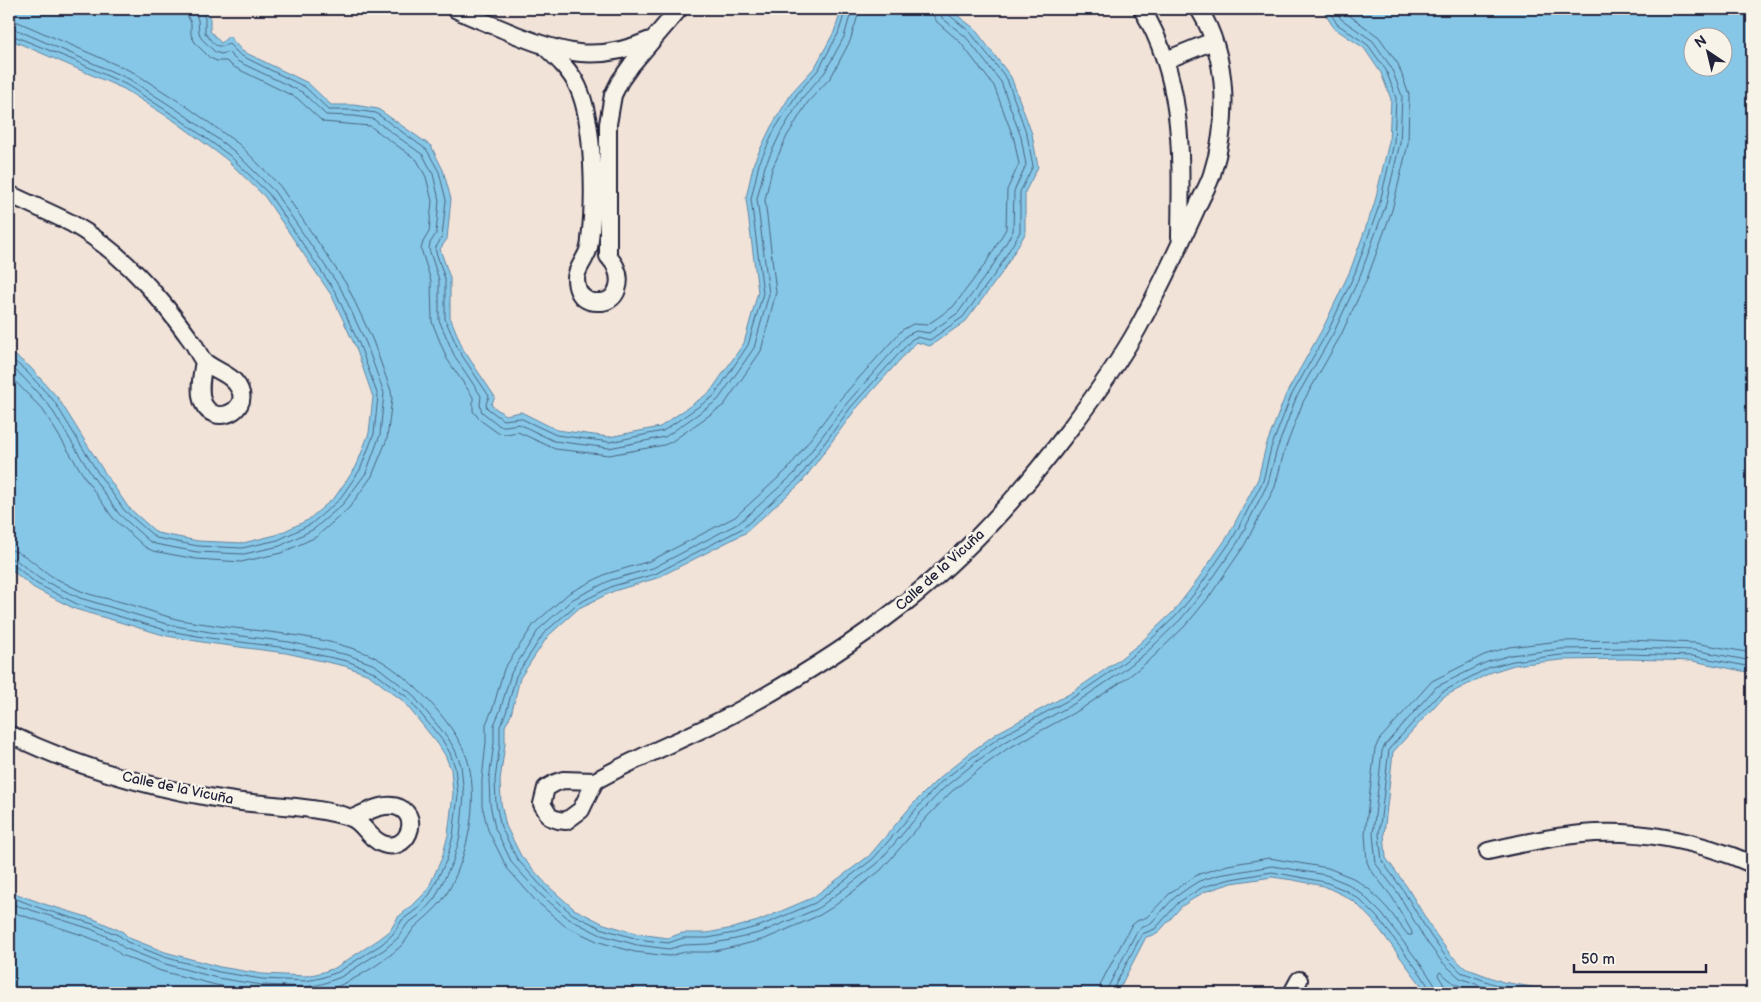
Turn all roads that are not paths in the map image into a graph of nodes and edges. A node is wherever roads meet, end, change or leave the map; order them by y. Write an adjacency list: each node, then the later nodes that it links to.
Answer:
1 (455, 9): 7 (street)
2 (679, 9): 5 (street)
3 (1142, 9): 8 (street, Calle de la Vicuña)
4 (1199, 9): 6 (street, Calle de la Vicuña)
5 (653, 39): 7 (street); 9 (street)
6 (1213, 41): 8 (street); 12 (street, Calle de la Vicuña)
7 (544, 46): 10 (street)
8 (1166, 60): 12 (street, Calle de la Vicuña)
9 (613, 96): 10 (street); 14 (street)
10 (583, 100): 13 (street)
11 (9, 194): 15 (street)
12 (1180, 245): 17 (street, Calle de la Vicuña)
13 (586, 256): 14 (street); 14 (street)
14 (608, 256)
15 (204, 361)
16 (9, 734): 18 (street, Calle de la Vicuña)
17 (595, 781)
18 (353, 818)
19 (1488, 851): 20 (street)
20 (1752, 864)

